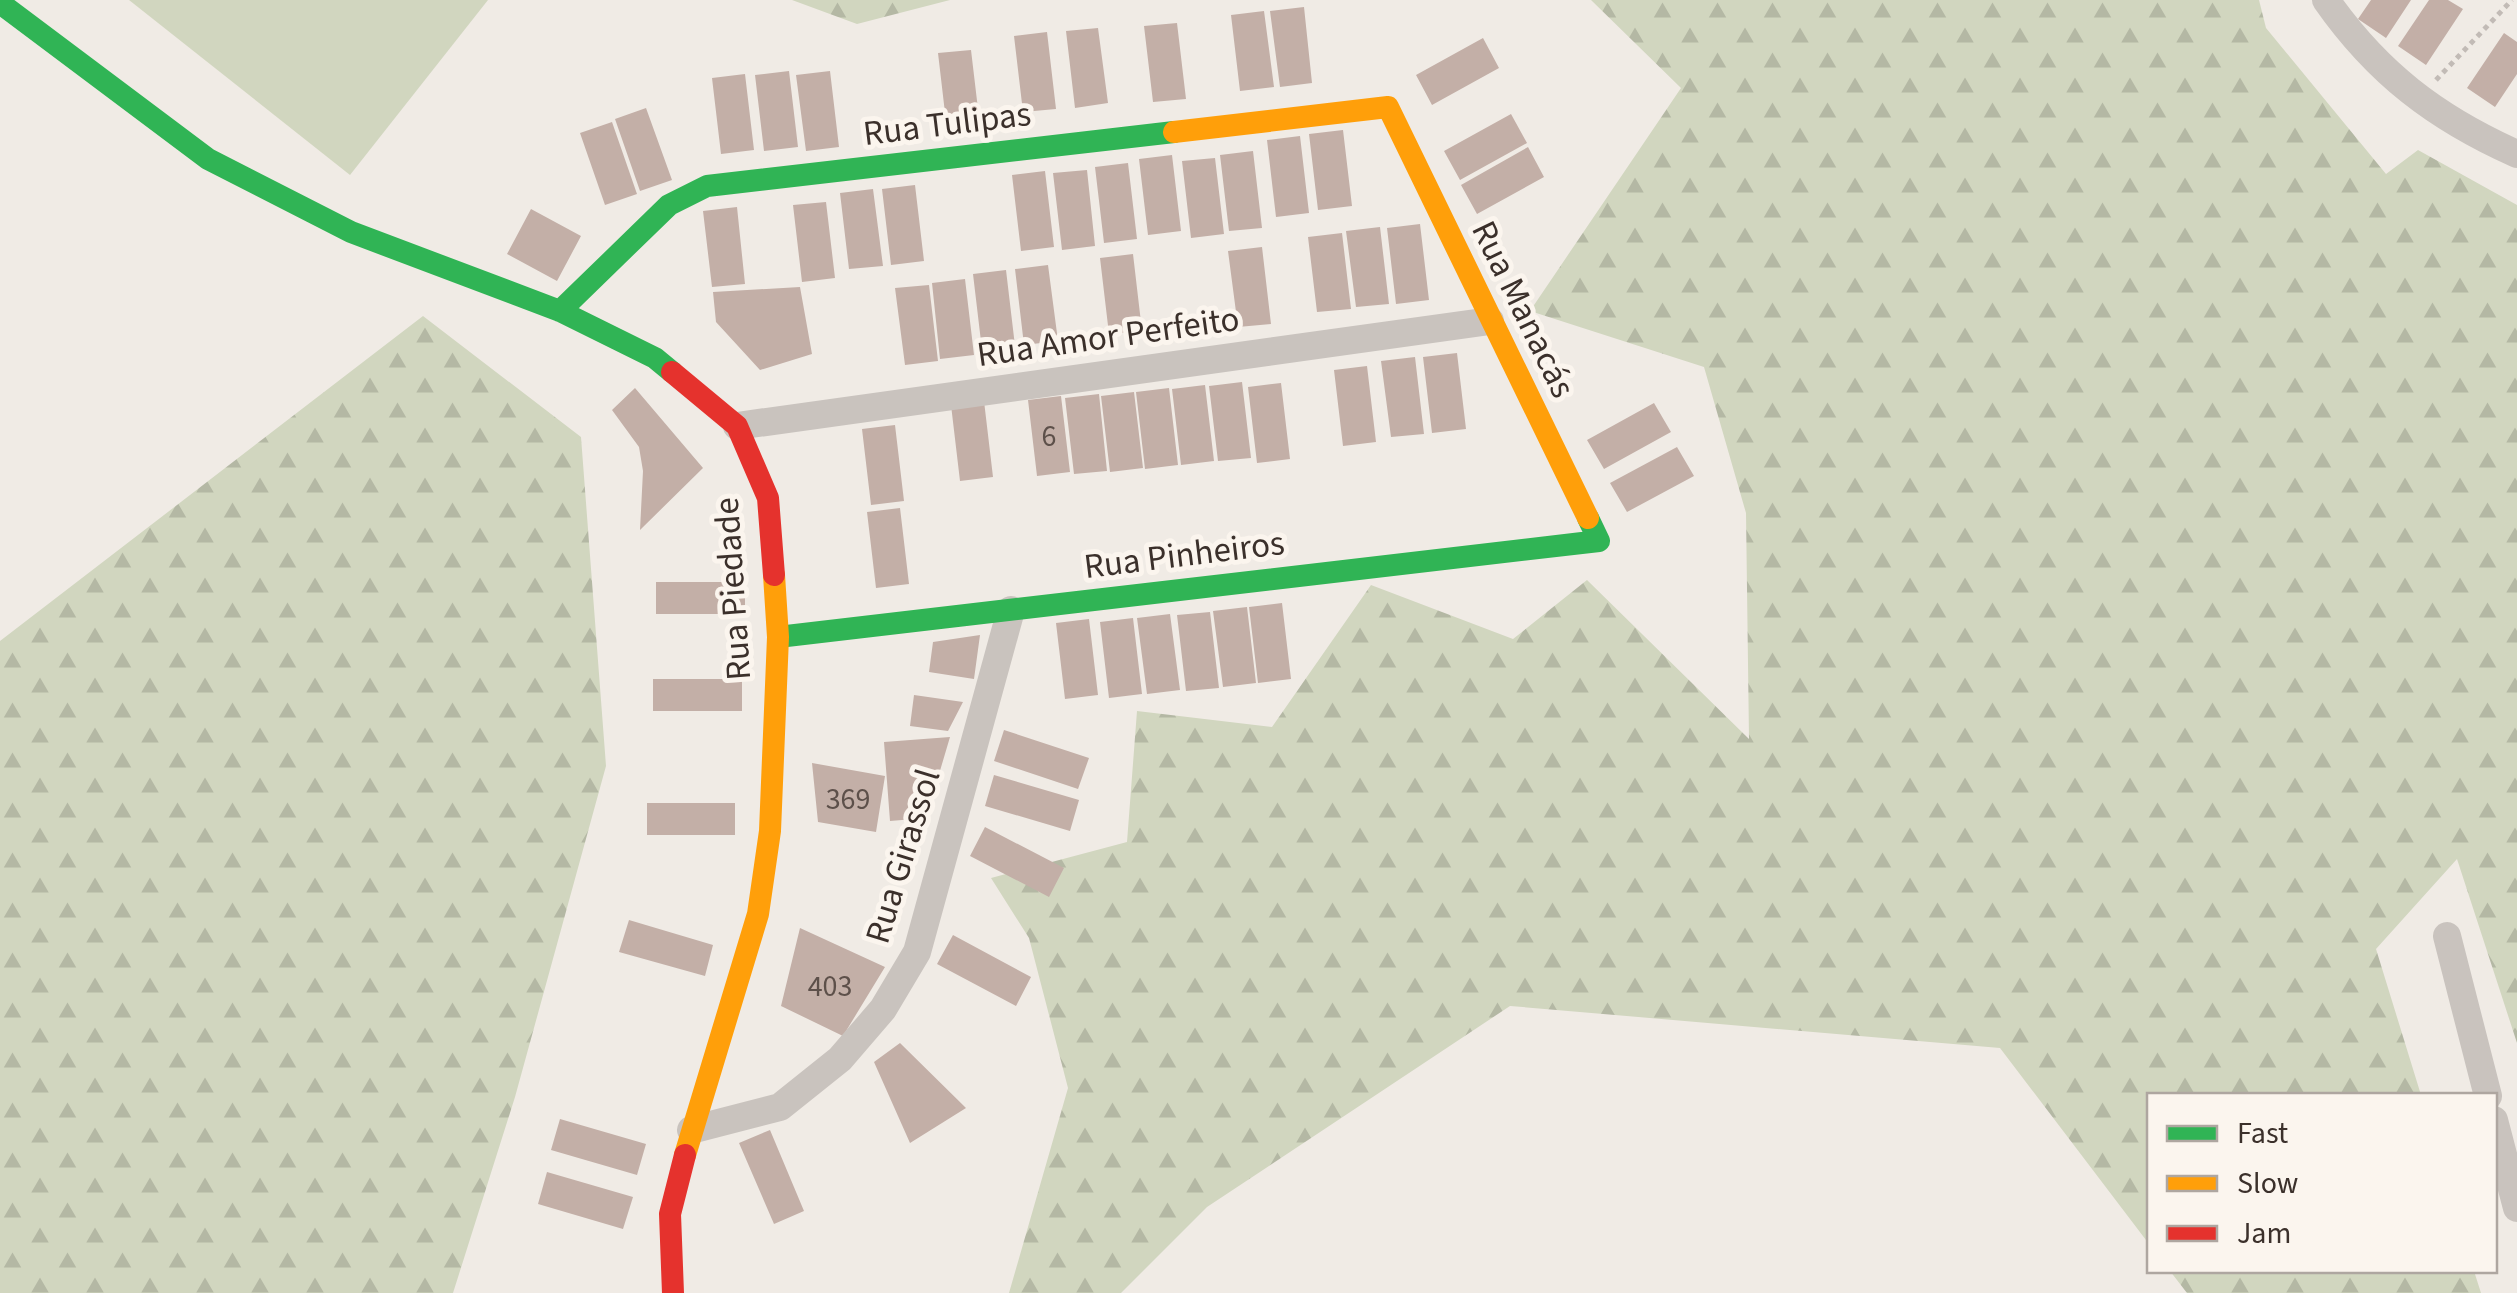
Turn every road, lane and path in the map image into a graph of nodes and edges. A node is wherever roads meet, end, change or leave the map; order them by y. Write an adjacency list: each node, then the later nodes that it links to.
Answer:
1 (2326, 0): 4 (street)
2 (2512, 0): 4 (path)
3 (0, 3): 7 (street, Rua Piedade)
4 (2417, 100): 6 (street)
5 (1388, 106): 7 (street, Rua Tulipas); 8 (street, Rua Manacás)
6 (2517, 154)
7 (560, 311): 9 (street, Rua Piedade)
8 (1490, 321): 9 (street, Rua Amor Perfeito); 10 (street, Rua Manacás)
9 (736, 426): 12 (street, Rua Piedade)
10 (1599, 541): 11 (street, Rua Pinheiros)
11 (1011, 610): 12 (street, Rua Pinheiros); 15 (street, Rua Girassol)
12 (778, 637): 15 (street, Rua Piedade)
13 (2447, 936): 14 (street)
14 (2487, 1093)
15 (692, 1130): 18 (street, Rua Piedade)
16 (2497, 1131): 17 (street)
17 (2517, 1208)
18 (673, 1293)

